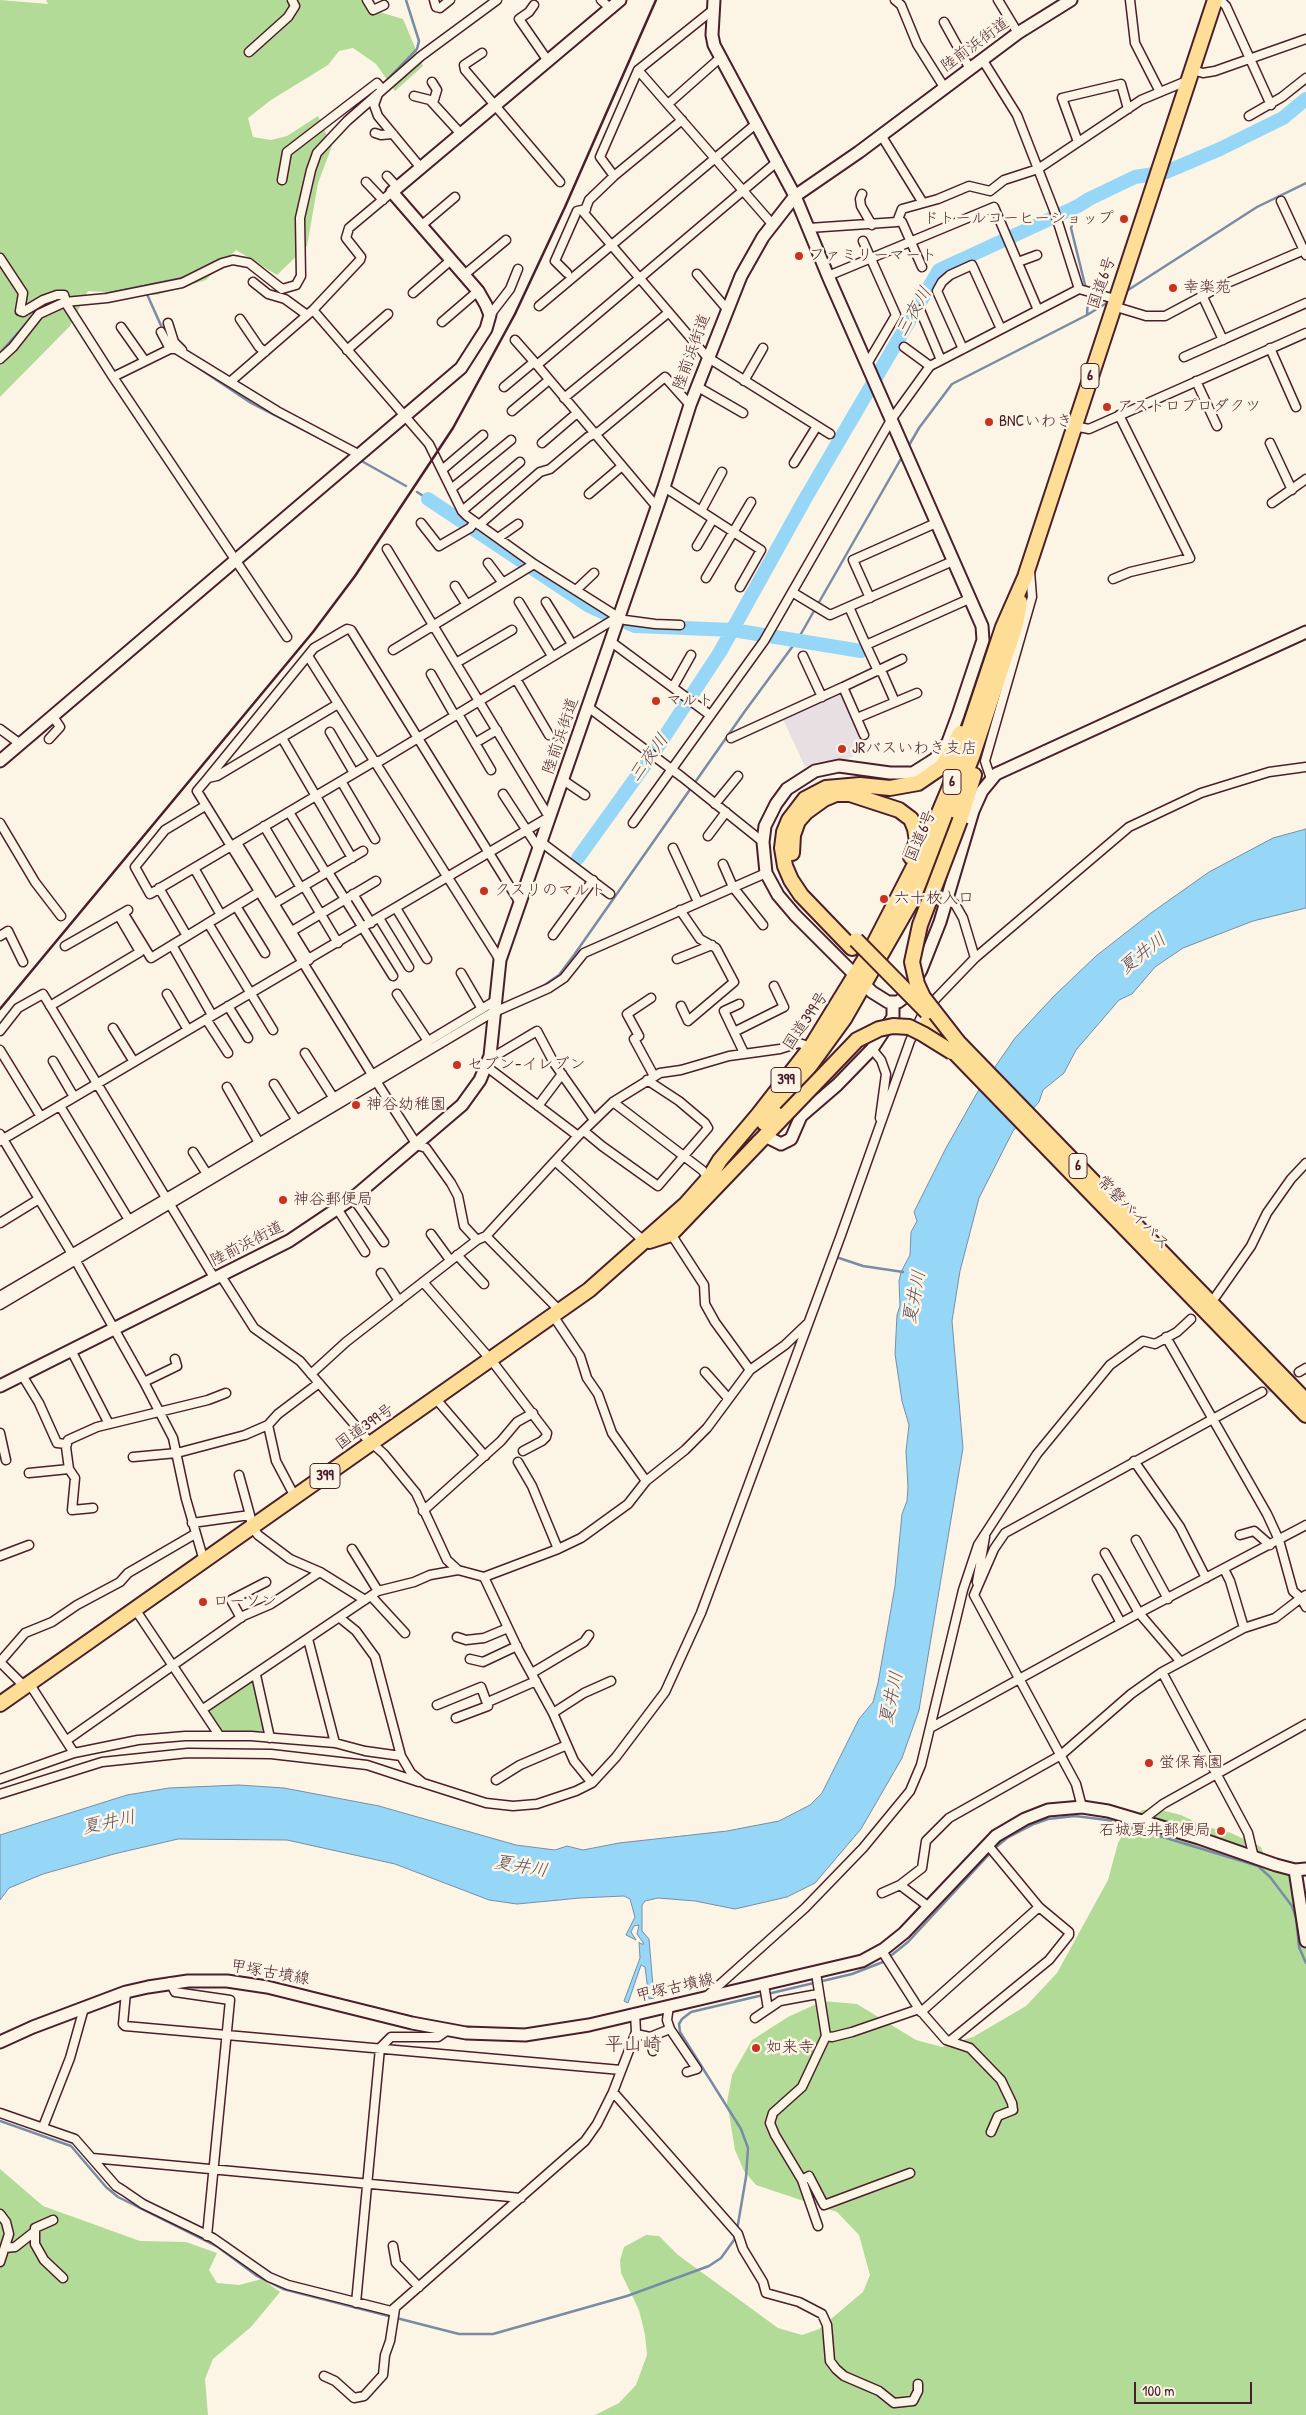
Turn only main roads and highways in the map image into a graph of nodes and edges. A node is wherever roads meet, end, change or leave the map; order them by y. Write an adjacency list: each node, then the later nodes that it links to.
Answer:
1 (1215, 0): 2 (highway, 国道6号 / 6)
2 (1027, 571): 3 (highway, 国道6号 / 6); 4 (highway, 6); 5 (highway, 国道6号 / 6)
3 (1002, 666): 6 (highway, 国道6号 / 6); 7 (highway, 6, bridge)
4 (854, 944): 5 (highway, 6); 7 (highway, 常磐バイパス / 6, bridge)
5 (873, 946): 6 (highway, 国道6号 / 6)
6 (860, 981): 8 (highway, 国道399号 / 399); 8 (highway, 国道399号 / 399)
7 (955, 1047): 9 (highway, 6, bridge); 10 (highway, 常磐バイパス / 6)
8 (710, 1178): 9 (highway, 国道399号 / 399)
9 (645, 1242): 15 (highway, 国道399号 / 399)
10 (1195, 1293): 11 (highway, 常磐バイパス / 6); 12 (highway, 常磐バイパス / 6)
11 (1276, 1386): 13 (highway, 常磐バイパス / 6); 14 (highway)
12 (1306, 1401)
13 (1306, 1415)
14 (1306, 1424)
15 (0, 1704)

